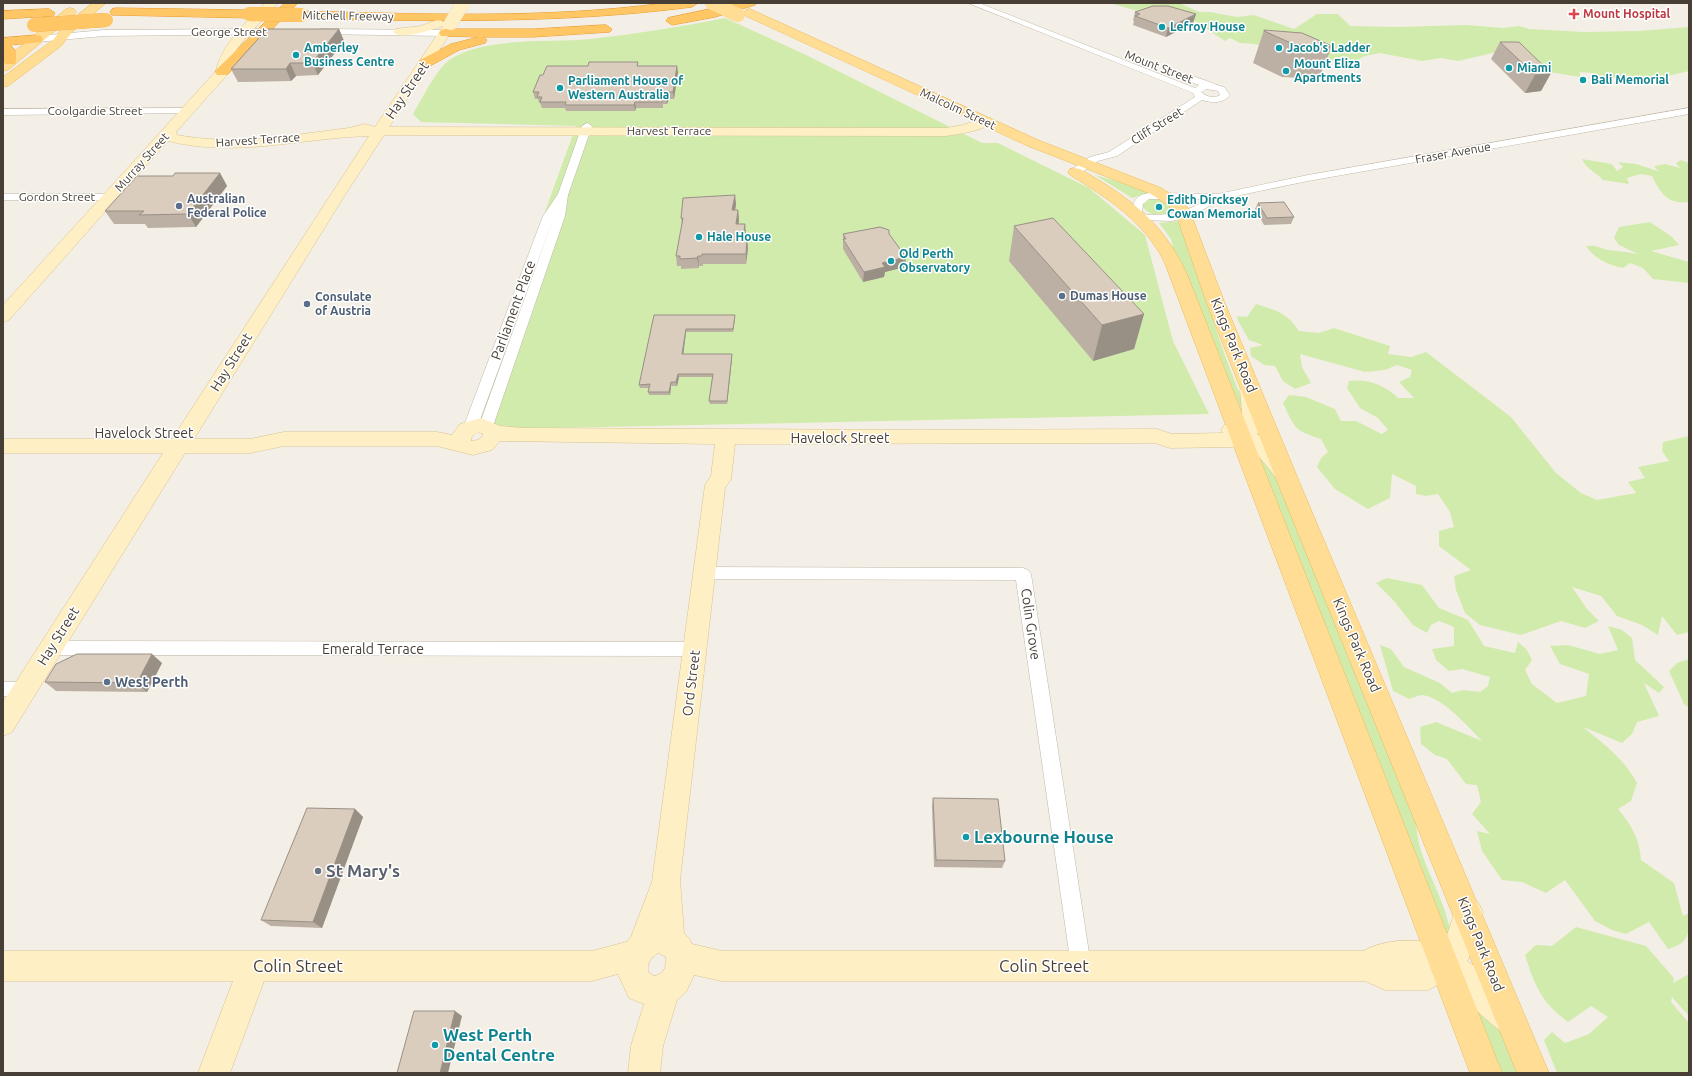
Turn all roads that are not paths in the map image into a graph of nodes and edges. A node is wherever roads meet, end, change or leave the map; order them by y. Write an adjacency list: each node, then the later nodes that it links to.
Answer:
1 (82, 3): 31 (main road)
2 (100, 3): 30 (main road)
3 (292, 3): 14 (highway)
4 (463, 3): 20 (main road, Hay Street, bridge)
5 (590, 3): 13 (highway)
6 (692, 3): 16 (highway, Mitchell Freeway, bridge)
7 (712, 3): 45 (main road, Malcolm Street, bridge)
8 (730, 3): 15 (main road, Malcolm Street)
9 (972, 3): 19 (street, Mount Street)
10 (994, 3): 18 (street, Mount Street)
11 (448, 4): 12 (highway)
12 (478, 5)
13 (504, 5)
14 (275, 8): 24 (highway); 25 (main road, Murray Street); 26 (highway)
15 (751, 8): 21 (highway); 45 (main road, Malcolm Street)
16 (216, 14): 17 (highway, Mitchell Freeway); 22 (highway, bridge)
17 (3, 15)
18 (1029, 16): 19 (street); 34 (street, Mount Street)
19 (1019, 21): 34 (street, Mount Street)
20 (448, 23): 28 (main road); 29 (highway); 35 (main road, Hay Street)
21 (660, 23)
22 (18, 27)
23 (618, 28): 29 (highway)
24 (288, 30): 26 (street, George Street)
25 (245, 32): 26 (street, George Street); 30 (street, George Street); 36 (main road, Murray Street)
26 (263, 32): 36 (highway)
27 (314, 32): 28 (street)
28 (399, 32)
29 (533, 33): 35 (highway)
30 (62, 36): 31 (street, George Street); 37 (main road)
31 (37, 39): 32 (highway); 37 (main road)
32 (3, 42)
33 (3, 46): 37 (highway)
34 (1099, 52): 41 (street, Mount Street)
35 (425, 63): 39 (main road, Hay Street)
36 (222, 72): 42 (main road, Murray Street)
37 (6, 74)
38 (1179, 74): 40 (street, Mount Street)
39 (416, 78): 46 (main road, Hay Street); 47 (main road, Harvest Terrace)
40 (1210, 86): 41 (street, Cliff Street); 41 (street, Mount Street)
41 (1199, 94): 49 (street, Cliff Street)
42 (188, 111): 44 (street, Coolgardie Street); 48 (main road, Murray Street)
43 (1689, 111): 55 (street, Fraser Avenue)
44 (3, 112)
45 (976, 121): 47 (main road, Harvest Terrace); 50 (main road, Malcolm Street)
46 (382, 126): 47 (main road, Harvest Terrace); 48 (main road, Harvest Terrace); 65 (main road, Hay Street)
47 (586, 129): 61 (street, Parliament Place)
48 (169, 133): 53 (main road, Murray Street)
49 (1113, 154): 50 (street, Cliff Street); 51 (street)
50 (1080, 169): 51 (main road, Malcolm Street); 56 (main road, Malcolm Street)
51 (1114, 176): 52 (main road, Malcolm Street)
52 (1163, 195): 55 (street, Fraser Avenue); 56 (street, Fraser Avenue); 57 (main road, Malcolm Street)
53 (112, 196): 54 (street, Gordon Street); 58 (main road, Murray Street)
54 (3, 197)
55 (1218, 197): 57 (street, Fraser Avenue)
56 (1138, 215): 57 (street, Fraser Avenue); 62 (main road, Kings Park Road)
57 (1184, 215): 59 (main road, Kings Park Road)
58 (3, 316)
59 (1249, 382): 62 (main road); 67 (main road, Kings Park Road)
60 (3, 433): 64 (main road, Havelock Street)
61 (477, 435): 63 (main road, Havelock Street); 65 (main road, Havelock Street)
62 (1237, 436): 63 (main road, Havelock Street); 67 (main road); 76 (main road, Kings Park Road)
63 (719, 437): 68 (main road, Ord Street)
64 (56, 439): 65 (main road, Havelock Street); 66 (main road, Havelock Street)
65 (182, 439): 69 (main road, Hay Street)
66 (3, 446)
67 (1290, 486): 74 (main road, Kings Park Road)
68 (704, 573): 70 (main road, Ord Street); 80 (street, Colin Grove)
69 (51, 648): 70 (street, Emerald Terrace); 71 (main road, Hay Street)
70 (695, 649): 73 (main road, Ord Street)
71 (14, 689): 72 (main road, Hay Street)
72 (3, 724)
73 (666, 880): 75 (main road, Ord Street); 81 (main road, Ord Street)
74 (1468, 912): 76 (main road, Colin Street); 82 (main road, Kings Park Road)
75 (676, 949): 79 (main road, Colin Street); 81 (main road, Ord Street); 81 (main road, Colin Street)
76 (1445, 963): 80 (main road, Colin Street); 82 (main road); 85 (main road, Kings Park Road)
77 (3, 966): 78 (main road, Colin Street)
78 (254, 966): 81 (main road, Colin Street); 84 (main road)
79 (722, 966): 80 (main road, Colin Street); 81 (main road, Colin Street)
80 (1081, 966)
81 (648, 974): 83 (main road, Ord Street)
82 (1516, 1029): 86 (main road, Kings Park Road)
83 (646, 1060)
84 (214, 1073)
85 (1486, 1073)
86 (1533, 1073)

